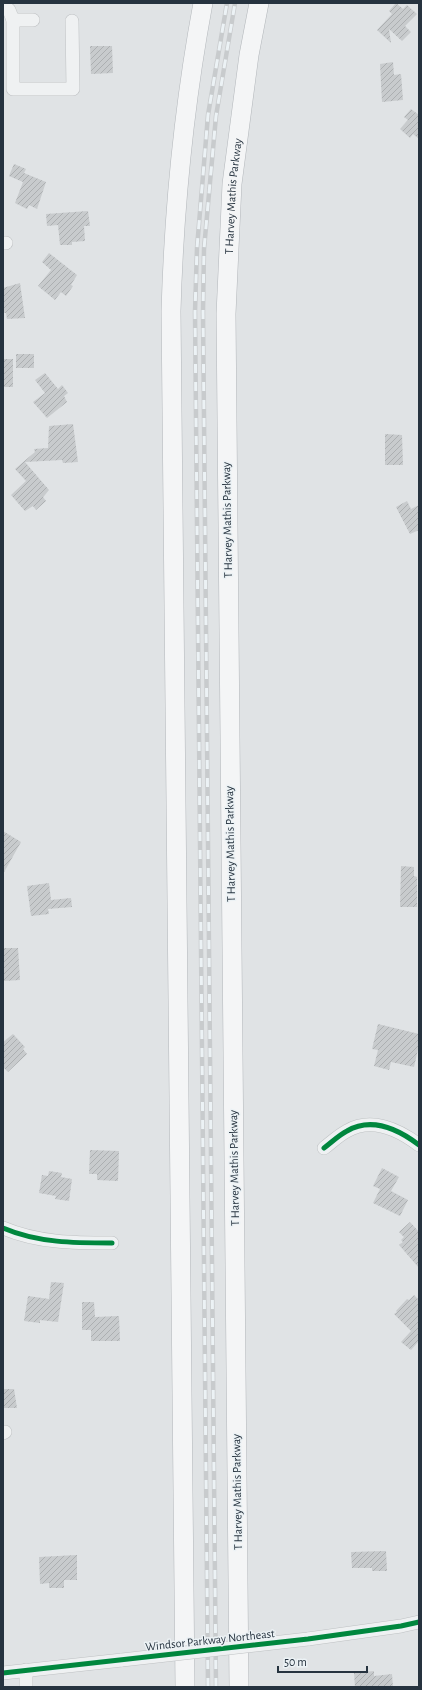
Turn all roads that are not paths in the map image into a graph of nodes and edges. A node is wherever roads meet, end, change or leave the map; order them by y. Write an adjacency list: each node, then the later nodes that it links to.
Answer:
1 (203, 3): 15 (highway)
2 (259, 3): 16 (highway, T Harvey Mathis Parkway)
3 (3, 5): 4 (street)
4 (13, 20): 5 (street); 6 (street)
5 (33, 20)
6 (72, 20)
7 (419, 1145): 8 (street)
8 (324, 1148)
9 (3, 1228): 10 (street)
10 (112, 1244)
11 (419, 1622): 12 (street, Windsor Parkway Northeast, bridge)
12 (26, 1670): 13 (street, Windsor Parkway Northeast); 14 (street)
13 (3, 1673)
14 (26, 1687)
15 (185, 1687)
16 (239, 1687)

